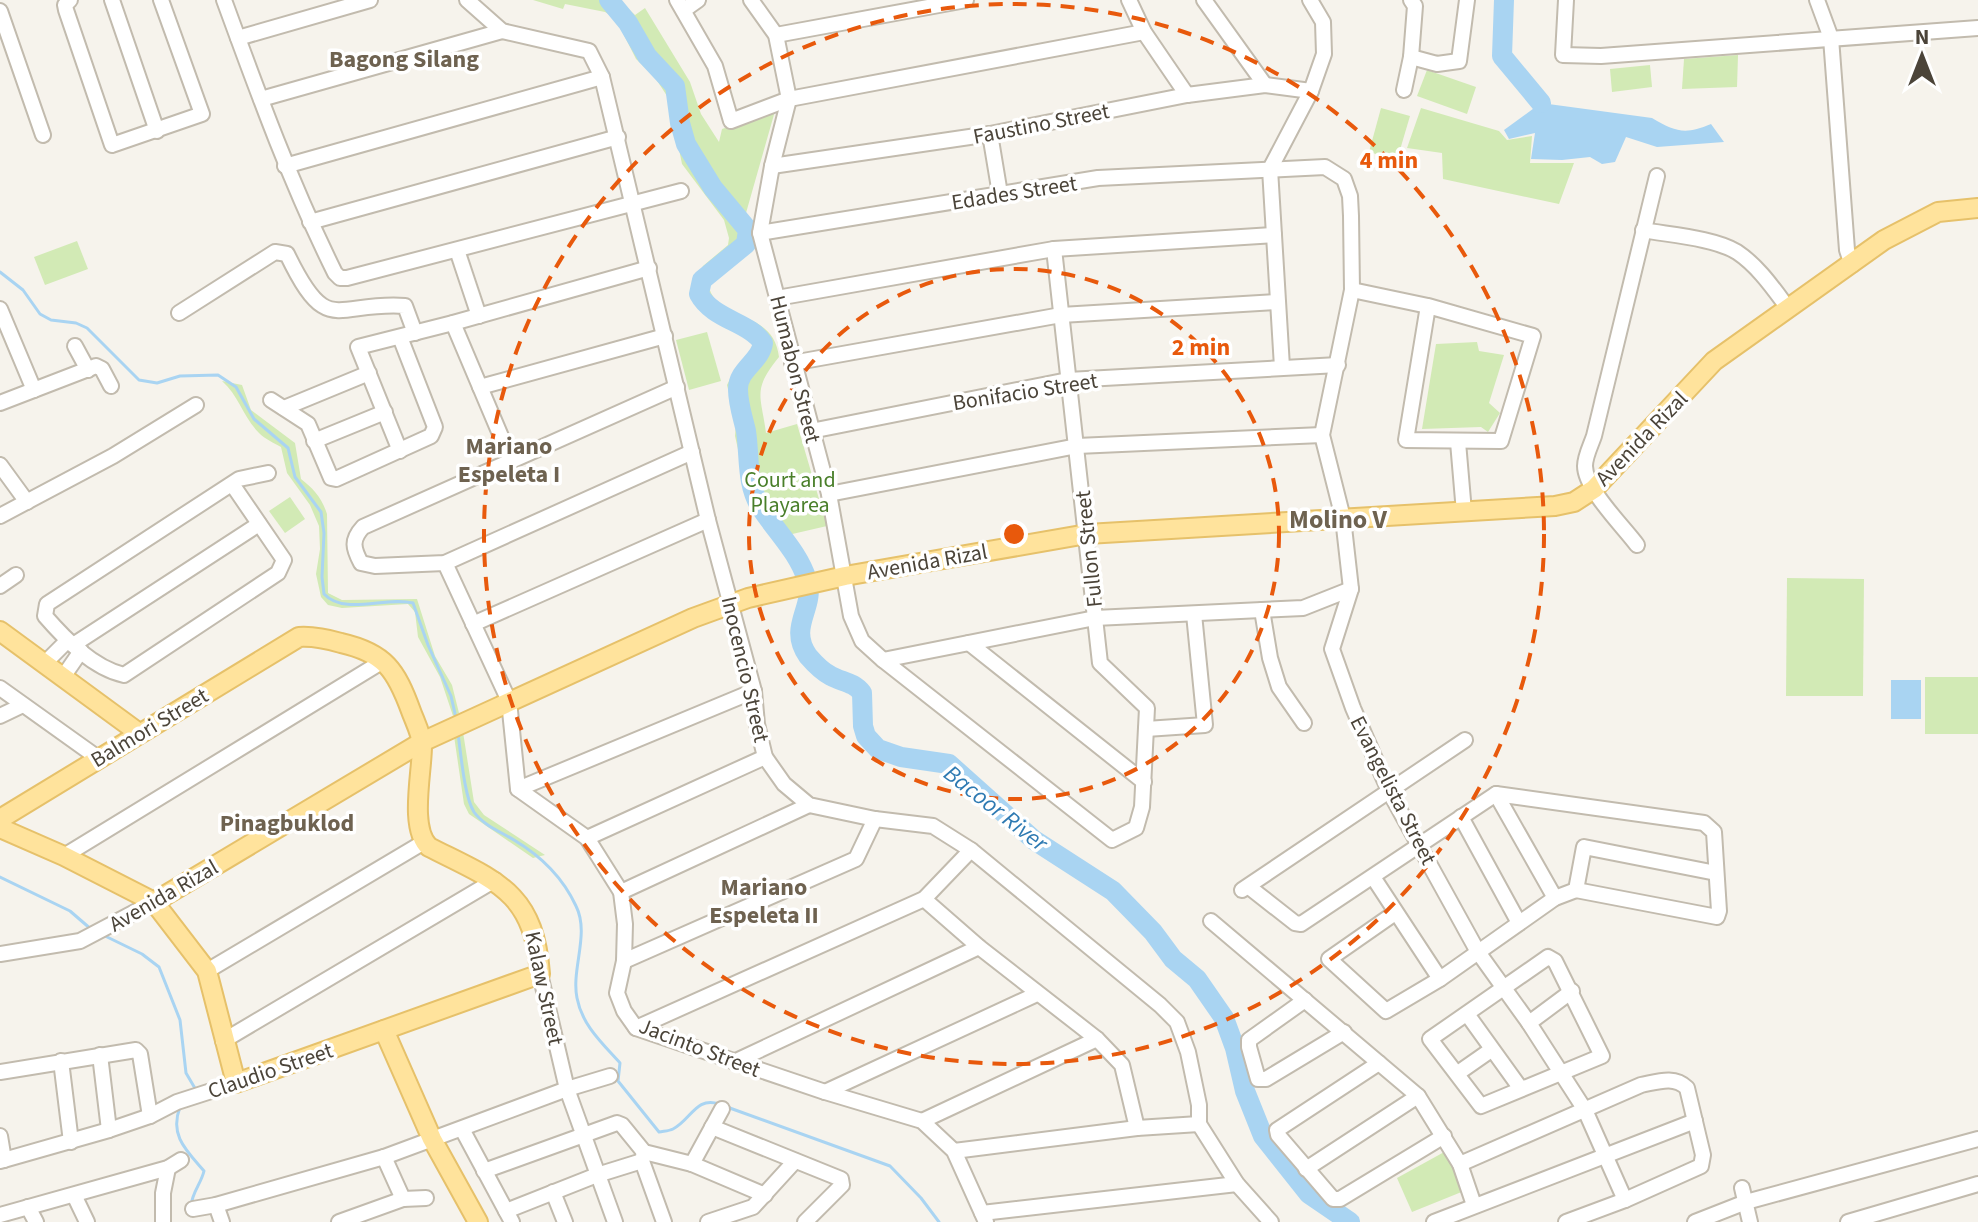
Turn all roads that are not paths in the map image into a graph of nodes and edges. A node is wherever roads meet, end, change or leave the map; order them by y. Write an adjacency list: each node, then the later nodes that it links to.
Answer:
1 (70, 0): 33 (street)
2 (112, 0): 33 (street)
3 (161, 0): 33 (street)
4 (224, 0): 23 (street)
5 (370, 0): 23 (street)
6 (467, 0): 20 (street, Inocencio Street)
7 (698, 0): 17 (street)
8 (751, 0): 22 (street, Humabon Street)
9 (966, 0): 22 (street)
10 (1129, 0): 21 (street)
11 (1204, 0): 27 (street)
12 (1310, 0): 29 (street)
13 (1411, 0): 25 (street)
14 (1467, 0): 25 (street)
15 (1566, 0): 24 (street)
16 (1817, 0): 24 (street)
17 (680, 5): 32 (street)
18 (0, 11): 35 (street)
19 (1978, 28): 24 (street)
20 (502, 31): 26 (street, Inocencio Street); 31 (street)
21 (1144, 32): 30 (street); 32 (street)
22 (776, 35): 32 (street, Humabon Street)
23 (238, 38): 31 (street)
24 (1831, 38): 51 (street)
25 (1411, 57): 28 (street)
26 (602, 77): 36 (street, Inocencio Street); 37 (street)
27 (1265, 85): 29 (street, Faustino Street); 30 (street, Faustino Street)
28 (1404, 90)
29 (1311, 91): 39 (street)
30 (1187, 95): 34 (street, Faustino Street)
31 (261, 99): 37 (street)
32 (789, 99): 38 (street, Humabon Street)
33 (157, 131)
34 (990, 134): 38 (street, Faustino Street); 42 (street)
35 (43, 135)
36 (618, 137): 43 (street, Inocencio Street); 45 (street)
37 (285, 166): 45 (street)
38 (772, 166): 47 (street, Humabon Street)
39 (1270, 169): 42 (street, Edades Street); 48 (street); 53 (street, Evangelista Street)
40 (1657, 176): 46 (street)
41 (681, 191): 43 (street)
42 (1000, 194): 47 (street, Edades Street)
43 (633, 204): 50 (street); 52 (street, Inocencio Street)
44 (1978, 208): 51 (main road, Avenida Rizal)
45 (310, 222): 50 (street)
46 (1643, 230): 57 (street); 91 (street)
47 (760, 233): 54 (street, Humabon Street)
48 (1274, 235): 49 (street); 55 (street)
49 (1054, 249): 54 (street); 60 (street, Fullon Street)
50 (457, 250): 61 (street)
51 (1852, 265): 57 (main road, Avenida Rizal)
52 (649, 268): 61 (street); 64 (street, Inocencio Street)
53 (1352, 290): 56 (street); 68 (street, Evangelista Street)
54 (777, 298): 67 (street, Humabon Street)
55 (1276, 302): 60 (street); 69 (street)
56 (1428, 306): 83 (street); 83 (street)
57 (1788, 308): 91 (main road, Avenida Rizal)
58 (0, 309): 76 (street)
59 (179, 313): 63 (street)
60 (1061, 315): 67 (street); 72 (street, Fullon Street)
61 (479, 316): 62 (street)
62 (453, 323): 63 (street); 74 (street)
63 (415, 333): 65 (street)
64 (665, 336): 74 (street); 75 (street, Inocencio Street)
65 (400, 337): 71 (street); 85 (street)
66 (75, 346): 70 (street)
67 (792, 363): 80 (street, Humabon Street)
68 (1338, 365): 69 (street, Bonifacio Street); 81 (street, Evangelista Street)
69 (1282, 367): 72 (street, Bonifacio Street)
70 (88, 370): 73 (street); 76 (street)
71 (369, 373): 79 (street); 82 (street)
72 (1068, 380): 80 (street, Bonifacio Street); 84 (street, Fullon Street)
73 (111, 386)
74 (480, 387): 87 (street)
75 (677, 387): 86 (street, Inocencio Street); 87 (street)
76 (34, 390): 77 (street)
77 (1, 399)
78 (196, 405): 93 (street)
79 (385, 412): 82 (street); 85 (street)
80 (811, 431): 92 (street, Humabon Street)
81 (1322, 435): 84 (street); 96 (street, Evangelista Street)
82 (314, 441): 85 (street)
83 (1458, 442): 94 (street)
84 (1077, 446): 92 (street); 99 (street, Fullon Street)
85 (400, 451)
86 (692, 452): 97 (street, Inocencio Street); 101 (street)
87 (511, 460): 101 (street)
88 (0, 465): 93 (street)
89 (268, 473): 90 (street)
90 (232, 484): 98 (street); 113 (street)
91 (1594, 489): 94 (main road, Avenida Rizal); 100 (street)
92 (829, 494): 103 (street, Humabon Street)
93 (27, 502): 95 (street)
94 (1464, 512): 96 (main road, Avenida Rizal)
95 (0, 516)
96 (1343, 518): 99 (main road, Avenida Rizal); 105 (street, Evangelista Street)
97 (708, 520): 106 (street, Inocencio Street); 110 (street)
98 (259, 524): 113 (street); 113 (street)
99 (1087, 534): 103 (main road, Avenida Rizal); 109 (street, Fullon Street)
100 (1637, 545)
101 (445, 563): 110 (street)
102 (16, 575): 104 (street)
103 (845, 576): 106 (main road, Avenida Rizal); 114 (street, Humabon Street)
104 (0, 586)
105 (1351, 589): 107 (street); 132 (street, Evangelista Street)
106 (732, 603): 119 (street, Inocencio Street); 120 (main road, Avenida Rizal)
107 (1262, 610): 108 (street); 123 (street)
108 (1194, 614): 109 (street); 124 (street)
109 (1095, 618): 112 (street); 124 (street, Fullon Street)
110 (473, 624): 120 (street)
111 (0, 631): 116 (main road)
112 (969, 643): 114 (street); 130 (street)
113 (74, 646): 116 (street); 117 (street)
114 (883, 660): 139 (street, Humabon Street)
115 (383, 661): 125 (main road, Balmori Street); 127 (main road); 144 (street)
116 (44, 664): 117 (main road)
117 (63, 677): 125 (main road)
118 (0, 688): 121 (street)
119 (754, 691): 128 (street, Inocencio Street); 131 (street)
120 (509, 701): 127 (main road, Avenida Rizal); 131 (street)
121 (23, 705): 122 (street); 129 (street)
122 (0, 716)
123 (1304, 723)
124 (1146, 729): 130 (street, Fullon Street)
125 (139, 733): 129 (main road, Balmori Street)
126 (1465, 740): 132 (street)
127 (422, 742): 141 (main road); 152 (main road, Avenida Rizal)
128 (765, 757): 134 (street, Inocencio Street); 140 (street)
129 (98, 758): 136 (main road, Balmori Street)
130 (1144, 782): 139 (street, Fullon Street)
131 (518, 789): 140 (street, Jacinto Street)
132 (1389, 791): 142 (street, Evangelista Street); 146 (street)
133 (1496, 794): 135 (street); 145 (street); 150 (street)
134 (809, 805): 137 (street); 149 (street)
135 (1461, 817): 142 (street); 155 (street)
136 (0, 819)
137 (875, 819): 143 (street); 159 (street)
138 (0, 828): 144 (main road)
139 (1136, 828)
140 (587, 838): 149 (street, Jacinto Street)
141 (424, 842): 147 (main road, Kalaw Street); 160 (street)
142 (1421, 844): 146 (street); 157 (street, Evangelista Street)
143 (971, 850): 151 (street); 193 (street)
144 (64, 856): 152 (main road)
145 (1716, 873): 148 (street); 148 (street)
146 (1373, 877): 153 (street)
147 (495, 880): 161 (main road, Kalaw Street); 173 (street)
148 (1576, 890): 150 (street)
149 (621, 892): 159 (street, Jacinto Street)
150 (1555, 898): 155 (street)
151 (924, 899): 156 (street); 169 (street)
152 (154, 902): 158 (street, Avenida Rizal); 160 (main road)
153 (1395, 913): 162 (street); 162 (street)
154 (1211, 921): 166 (street)
155 (1519, 923): 157 (street)
156 (979, 947): 165 (street); 177 (street)
157 (1478, 952): 162 (street); 163 (street, Evangelista Street)
158 (0, 954)
159 (624, 961): 169 (street, Jacinto Street)
160 (207, 971): 173 (main road)
161 (540, 974): 170 (main road, Claudio Street); 184 (street, Kalaw Street)
162 (1440, 979)
163 (1502, 989): 164 (street); 167 (street); 168 (street, Evangelista Street)
164 (1572, 991): 168 (street); 181 (street)
165 (1037, 994): 172 (street); 186 (street)
166 (1305, 1000): 171 (street); 171 (street)
167 (1467, 1014): 174 (street); 180 (street)
168 (1529, 1023): 181 (street, Evangelista Street)
169 (636, 1028): 177 (street, Jacinto Street)
170 (384, 1030): 183 (main road, Claudio Street); 201 (main road)
171 (1344, 1032): 178 (street)
172 (1097, 1039): 191 (street); 195 (street)
173 (223, 1041): 183 (main road)
174 (1491, 1050): 180 (street); 185 (street)
175 (100, 1055): 176 (street); 190 (street); 197 (street)
176 (61, 1061): 179 (street); 203 (street)
177 (734, 1062): 186 (street, Jacinto Street)
178 (1379, 1063): 187 (street); 212 (street)
179 (0, 1072)
180 (1458, 1073): 185 (street)
181 (1562, 1073): 185 (street); 189 (street, Evangelista Street)
182 (610, 1076): 184 (street)
183 (236, 1083): 190 (street, Claudio Street)
184 (567, 1089): 196 (street); 198 (street, Kalaw Street)
185 (1521, 1089)
186 (825, 1092): 191 (street, Jacinto Street)
187 (1418, 1096): 200 (street); 212 (street)
188 (722, 1109): 194 (street)
189 (1585, 1110): 192 (street); 205 (street, Evangelista Street); 211 (street)
190 (150, 1116): 197 (street, Claudio Street)
191 (922, 1121): 204 (street, Jacinto Street)
192 (1695, 1121): 205 (street); 223 (street)
193 (1199, 1124): 195 (street); 215 (street)
194 (712, 1127): 209 (street); 210 (street)
195 (1137, 1128): 204 (street)
196 (462, 1129): 201 (street); 213 (street)
197 (109, 1130): 203 (street, Claudio Street)
198 (584, 1135): 207 (street); 213 (street); 214 (street, Kalaw Street)
199 (0, 1136): 208 (street)
200 (1444, 1136): 211 (street); 212 (street)
201 (432, 1139): 206 (street); 236 (main road)
202 (1978, 1139): 220 (street)
203 (71, 1142): 208 (street, Claudio Street)
204 (954, 1151): 230 (street, Jacinto Street)
205 (1605, 1155): 223 (street, Evangelista Street); 225 (street)
206 (384, 1157): 222 (street); 224 (street)
207 (643, 1157): 210 (street); 214 (street); 239 (street)
208 (2, 1161)
209 (795, 1161): 219 (street); 241 (street)
210 (692, 1164): 219 (street)
211 (1460, 1164): 225 (street)
212 (1306, 1169)
213 (484, 1171): 229 (street)
214 (597, 1175): 217 (street); 238 (street, Kalaw Street)
215 (1237, 1184): 230 (street); 242 (street)
216 (1978, 1184): 247 (street)
217 (553, 1192): 229 (street); 237 (street)
218 (74, 1195): 226 (street); 233 (street); 234 (street)
219 (765, 1195): 240 (street)
220 (1744, 1195): 245 (street); 246 (street)
221 (426, 1198): 222 (street)
222 (403, 1199): 231 (street)
223 (1625, 1200): 244 (street)
224 (216, 1205): 227 (street); 235 (street)
225 (1474, 1205): 243 (street)
226 (28, 1207): 228 (street); 232 (street)
227 (193, 1209)
228 (0, 1215)
229 (509, 1216)
230 (984, 1218)
231 (348, 1221)
232 (36, 1222)
233 (87, 1222)
234 (163, 1222)
235 (222, 1222)
236 (478, 1222)
237 (565, 1222)
238 (615, 1222)
239 (664, 1222)
240 (708, 1222)
241 (805, 1222)
242 (1271, 1222)
243 (1434, 1222)
244 (1566, 1222)
245 (1695, 1222)
246 (1750, 1222)
247 (1848, 1222)

